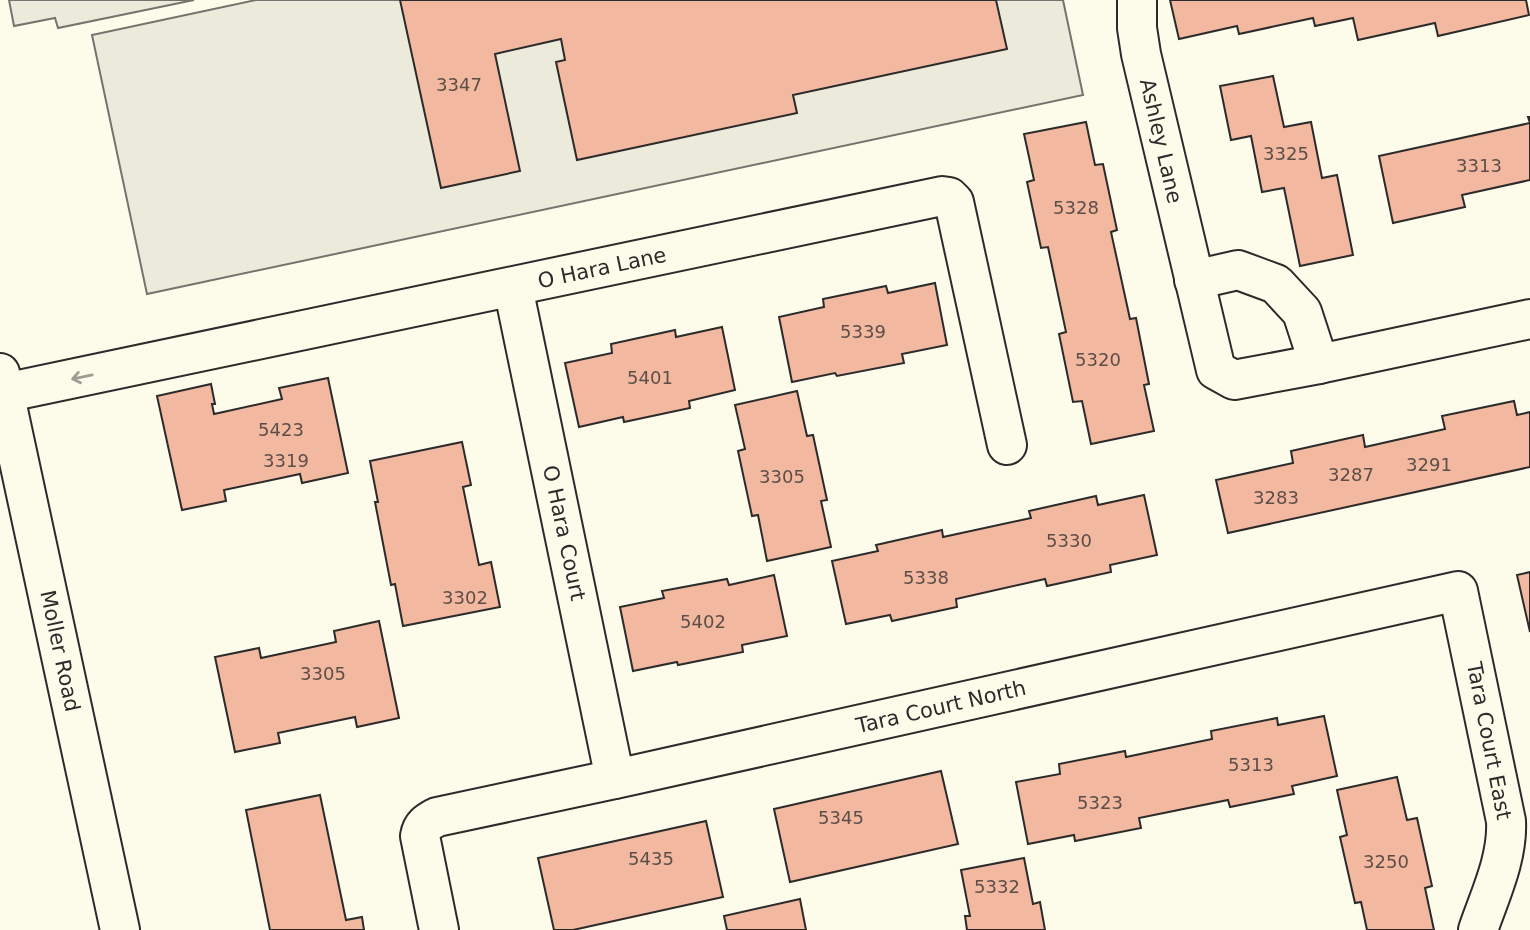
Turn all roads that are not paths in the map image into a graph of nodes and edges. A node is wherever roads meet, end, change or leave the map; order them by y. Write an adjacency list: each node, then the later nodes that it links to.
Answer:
1 (1137, 0): 2 (street, Ashley Lane)
2 (1194, 280): 5 (street); 5 (street, Ashley Lane)
3 (513, 287): 6 (street, O Hara Lane, one-way to 6); 7 (street, O Hara Lane); 9 (street, O Hara Court)
4 (1530, 319): 5 (street, Ashley Lane)
5 (1319, 365)
6 (2, 383): 10 (street, Moller Road)
7 (1007, 445)
8 (1458, 591): 9 (street, Tara Court North); 12 (street, Tara Court East)
9 (615, 779): 11 (street, Tara Court North)
10 (120, 930)
11 (439, 930)
12 (1478, 930)

